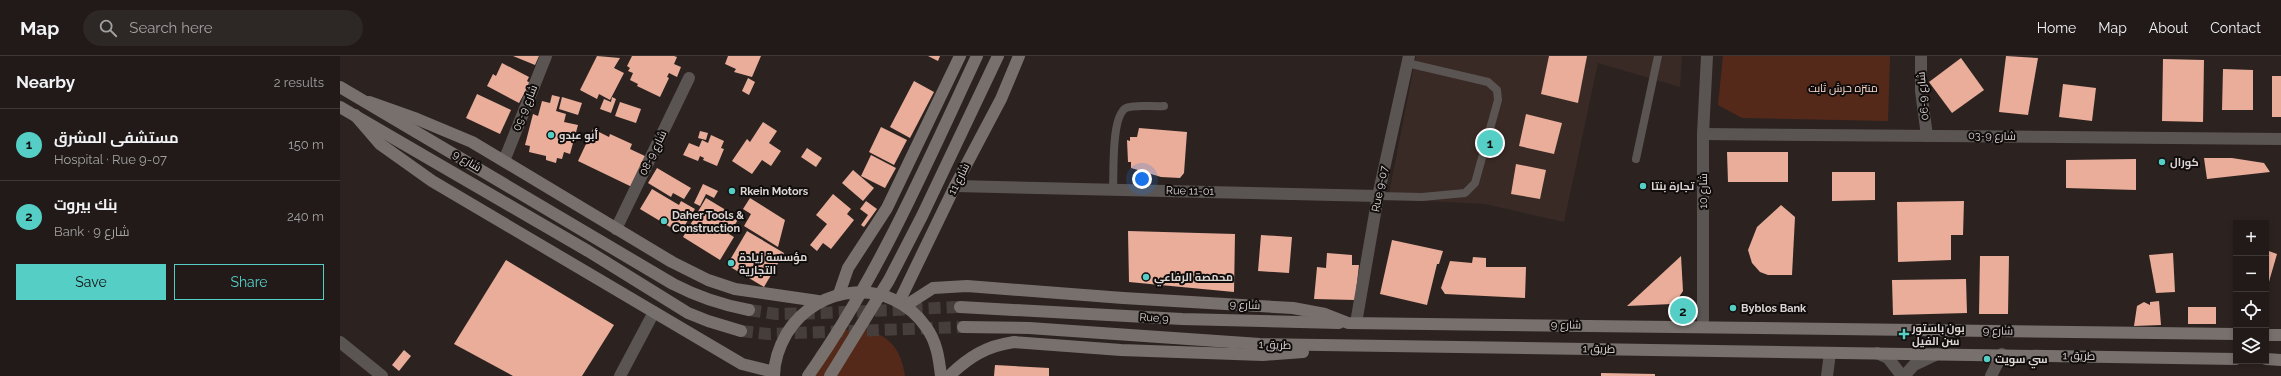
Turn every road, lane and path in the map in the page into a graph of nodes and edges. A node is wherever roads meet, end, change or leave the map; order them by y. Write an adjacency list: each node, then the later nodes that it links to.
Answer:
1 (546, 56): 20 (street, شارع 9-09)
2 (960, 56): 25 (main road)
3 (977, 56): 50 (main road, bridge)
4 (998, 56): 51 (main road, bridge)
5 (1019, 56): 21 (main road, شارع 11)
6 (1658, 56): 19 (lane)
7 (1707, 56): 16 (street, شارع 10)
8 (1921, 56): 17 (street, شارع 9-06)
9 (1408, 59): 23 (street, Rue 9-07); 23 (lane)
10 (689, 78): 24 (street, شارع 9-08)
11 (340, 87): 12 (main road, شارع 9)
12 (369, 102): 20 (main road); 29 (main road, شارع 9)
13 (1164, 106): 22 (lane)
14 (340, 107): 15 (main road)
15 (355, 115): 30 (main road); 34 (main road)
16 (1703, 134): 17 (street, شارع 9-03); 32 (street, شارع 10)
17 (1927, 136): 18 (street, شارع 9-03)
18 (2281, 139)
19 (1636, 158)
20 (504, 161): 24 (main road)
21 (955, 186): 22 (street, Rue 11-01); 27 (main road, شارع 11)
22 (1113, 189): 23 (street, Rue 11-01)
23 (1378, 196): 31 (street, Rue 9-07)
24 (616, 228): 26 (main road)
25 (839, 294): 26 (main road); 27 (main road)
26 (818, 302): 47 (main road)
27 (902, 304): 31 (main road, شارع 9); 52 (main road)
28 (960, 307): 31 (main road, Rue 9)
29 (749, 310)
30 (654, 312): 47 (main road); 49 (street)
31 (1352, 323): 32 (main road, شارع 9)
32 (1703, 326): 35 (main road, شارع 9)
33 (963, 327): 39 (main road, طريق 1)
34 (741, 330)
35 (2233, 334)
36 (2269, 334): 37 (main road)
37 (2281, 335)
38 (340, 342): 48 (street)
39 (1348, 346): 40 (main road, طريق 1); 53 (main road)
40 (1830, 353): 41 (main road, طريق 1); 54 (street)
41 (1877, 353): 42 (main road, طريق 1); 55 (street)
42 (1937, 354): 43 (main road, طريق 1); 55 (street)
43 (2002, 354): 44 (main road, طريق 1); 56 (street)
44 (2233, 359)
45 (2269, 359): 46 (main road)
46 (2281, 360)
47 (774, 374)
48 (382, 376)
49 (620, 376)
50 (808, 376)
51 (830, 376)
52 (941, 376)
53 (949, 376)
54 (1827, 376)
55 (1903, 376)
56 (1991, 376)

